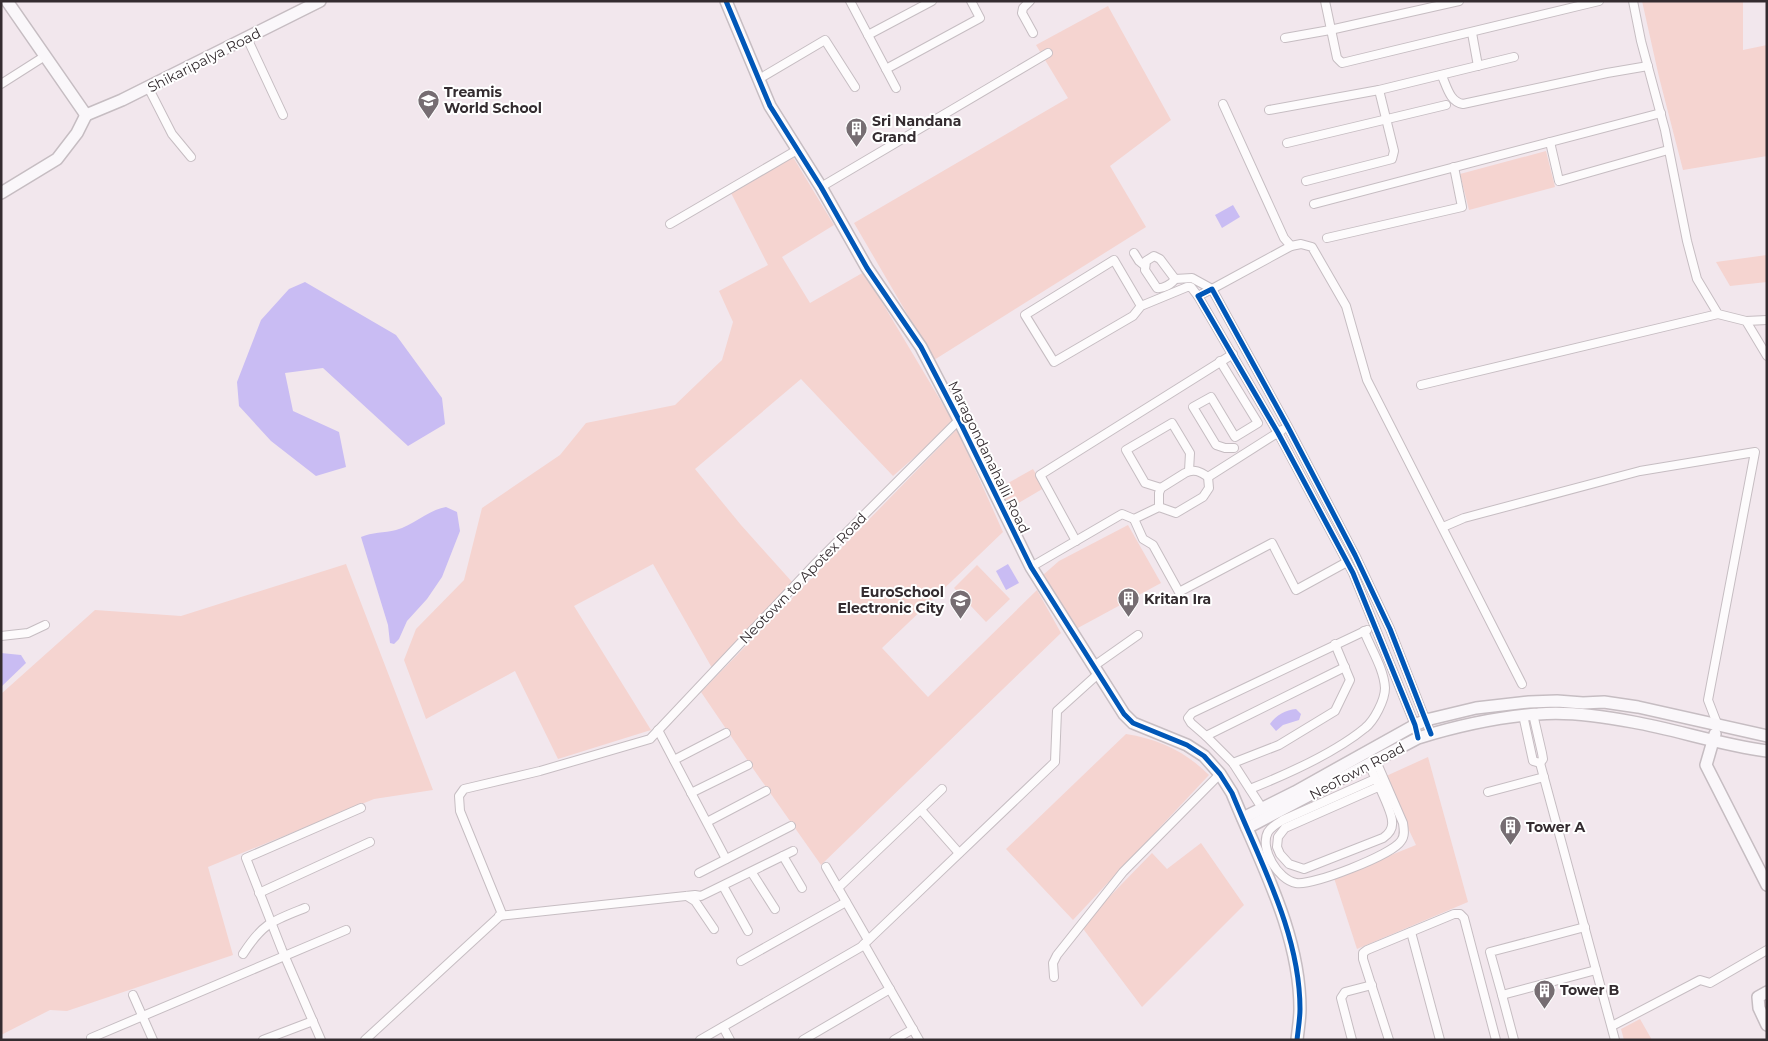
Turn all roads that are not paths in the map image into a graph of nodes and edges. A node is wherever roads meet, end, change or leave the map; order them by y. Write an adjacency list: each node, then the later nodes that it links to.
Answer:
1 (7, 1): 19 (street)
2 (320, 1): 16 (street, Shikaripalya Road)
3 (726, 1): 25 (street, Maragondanahalli Road)
4 (850, 1): 15 (street)
5 (932, 1): 15 (street)
6 (971, 1): 23 (street)
7 (1030, 1): 14 (street)
8 (1326, 1): 12 (street)
9 (1459, 1): 12 (street)
10 (1599, 1): 13 (street)
11 (1633, 1): 22 (street)
12 (1330, 30): 13 (street); 17 (street)
13 (1472, 32): 21 (street)
14 (1033, 33)
15 (868, 35): 23 (street)
16 (247, 38): 27 (street, Shikaripalya Road); 36 (street)
17 (1285, 38)
18 (1048, 53): 45 (street)
19 (45, 56): 26 (street); 35 (street)
20 (1514, 57): 21 (street)
21 (1478, 66): 24 (street)
22 (1648, 66): 24 (street); 34 (street)
23 (886, 69): 29 (street)
24 (1442, 76): 30 (street)
25 (758, 80): 28 (street); 40 (street, Maragondanahalli Road)
26 (1, 84)
27 (148, 87): 35 (street, Shikaripalya Road); 42 (street)
28 (855, 87)
29 (896, 88)
30 (1379, 90): 33 (street); 37 (street)
31 (1223, 104): 50 (street)
32 (1446, 105): 37 (street)
33 (1269, 110)
34 (1661, 113): 38 (street); 41 (street)
35 (86, 115): 46 (street)
36 (283, 115)
37 (1386, 119): 39 (street); 44 (street)
38 (1550, 142): 41 (street); 43 (street)
39 (1287, 143)
40 (798, 150): 45 (street, Maragondanahalli Road); 48 (street)
41 (1668, 150): 57 (street)
42 (191, 157)
43 (1454, 167): 47 (street); 49 (street)
44 (1306, 181)
45 (821, 187): 64 (street, Maragondanahalli Road)
46 (1, 193)
47 (1314, 204)
48 (670, 224)
49 (1327, 238)
50 (1291, 246): 54 (street); 75 (street)
51 (1134, 254): 52 (street)
52 (1145, 266): 53 (street); 53 (street)
53 (1175, 279): 54 (street)
54 (1212, 289): 55 (street); 65 (street)
55 (1198, 296): 56 (street); 60 (street)
56 (1141, 306): 56 (street)
57 (1718, 314): 59 (street); 63 (street)
58 (1767, 320): 59 (street)
59 (1746, 321): 61 (street)
60 (1233, 354): 62 (street); 66 (street)
61 (1767, 356)
62 (1220, 361): 67 (street); 76 (street)
63 (1421, 385)
64 (959, 420): 78 (street, Maragondanahalli Road); 91 (street, Neotown to Apotex Road)
65 (1288, 427): 66 (street); 89 (street)
66 (1278, 433): 69 (street); 77 (street)
67 (1235, 437): 68 (street); 68 (street)
68 (1234, 448): 69 (street)
69 (1240, 458): 71 (street)
70 (1189, 471): 71 (street); 72 (street); 72 (street)
71 (1208, 477): 73 (street)
72 (1162, 488): 73 (street)
73 (1159, 507): 74 (street)
74 (1134, 519): 76 (street); 77 (street)
75 (1443, 527): 87 (street); 90 (street)
76 (1076, 541): 78 (street)
77 (1347, 562): 80 (street)
78 (1031, 568): 86 (street, Maragondanahalli Road)
79 (45, 625): 82 (street)
80 (1375, 626): 81 (street); 89 (street)
81 (1366, 630): 84 (street); 108 (street)
82 (1, 636)
83 (1138, 636): 86 (street)
84 (1335, 644): 85 (street); 94 (street)
85 (1345, 667): 94 (street); 100 (street)
86 (1096, 670): 103 (street, Maragondanahalli Road); 120 (street)
87 (1522, 684)
88 (1528, 715): 93 (street, NeoTown Road); 97 (street, NeoTown Road); 104 (street)
89 (1421, 723): 90 (street, NeoTown Road); 93 (street); 96 (street); 112 (street, NeoTown Road)
90 (1718, 726): 95 (street, NeoTown Road); 97 (street)
91 (658, 730): 99 (street); 135 (street, Neotown to Apotex Road)
92 (726, 733): 99 (street)
93 (1431, 734): 96 (street, NeoTown Road)
94 (1206, 736): 100 (street)
95 (1767, 736)
96 (1418, 738): 101 (street, NeoTown Road)
97 (1712, 741): 98 (street, NeoTown Road); 126 (street)
98 (1767, 751)
99 (674, 760): 111 (street)
100 (1232, 763): 108 (street)
101 (1372, 763): 105 (street); 105 (street); 116 (street, NeoTown Road)
102 (748, 765): 111 (street)
103 (1220, 774): 116 (street, Maragondanahalli Road); 148 (street)
104 (1544, 777): 110 (street); 137 (street)
105 (1375, 779): 106 (street)
106 (1378, 787): 106 (street)
107 (942, 789): 114 (street)
108 (1250, 789): 112 (street)
109 (766, 791): 115 (street)
110 (1488, 792)
111 (691, 793): 115 (street)
112 (1258, 807): 116 (street, NeoTown Road)
113 (361, 808): 130 (street)
114 (921, 810): 120 (street); 129 (street)
115 (707, 822): 122 (street)
116 (1245, 823): 170 (street, Maragondanahalli Road)
117 (790, 826): 122 (street)
118 (370, 842): 130 (street)
119 (793, 851): 121 (street)
120 (959, 853): 142 (street)
121 (783, 856): 124 (street); 128 (street)
122 (726, 859): 125 (street)
123 (826, 867): 129 (street)
124 (752, 872): 127 (street); 134 (street)
125 (699, 873)
126 (1767, 885)
127 (723, 886): 131 (street); 140 (street)
128 (802, 888)
129 (838, 888): 132 (street)
130 (259, 893): 136 (street)
131 (687, 896): 135 (street); 138 (street)
132 (846, 902): 142 (street); 146 (street)
133 (305, 908): 136 (street)
134 (775, 909)
135 (501, 915): 164 (street)
136 (271, 922): 144 (street); 145 (street)
137 (1584, 927): 147 (street); 153 (street)
138 (714, 929)
139 (346, 930): 145 (street)
140 (748, 931)
141 (1411, 932): 149 (street); 173 (street); 174 (street)
142 (866, 942): 150 (street); 158 (street)
143 (1767, 950): 157 (street)
144 (243, 954)
145 (284, 956): 154 (street); 155 (street)
146 (741, 961)
147 (1596, 970): 153 (street); 157 (street)
148 (1054, 977)
149 (1372, 985): 171 (street); 172 (street)
150 (890, 989): 159 (street); 167 (street)
151 (1767, 992): 156 (street)
152 (134, 995): 154 (street)
153 (1502, 995): 175 (street)
154 (143, 1016): 160 (street); 161 (street)
155 (312, 1021): 162 (street); 163 (street)
156 (1767, 1025)
157 (1612, 1026): 176 (street)
158 (723, 1027): 165 (street); 166 (street)
159 (913, 1029): 168 (street); 169 (street)
160 (91, 1038)
161 (153, 1040)
162 (264, 1040)
163 (321, 1040)
164 (366, 1040)
165 (700, 1040)
166 (730, 1040)
167 (803, 1040)
168 (894, 1040)
169 (919, 1040)
170 (1297, 1040)
171 (1352, 1040)
172 (1389, 1040)
173 (1440, 1040)
174 (1496, 1040)
175 (1514, 1040)
176 (1615, 1040)

